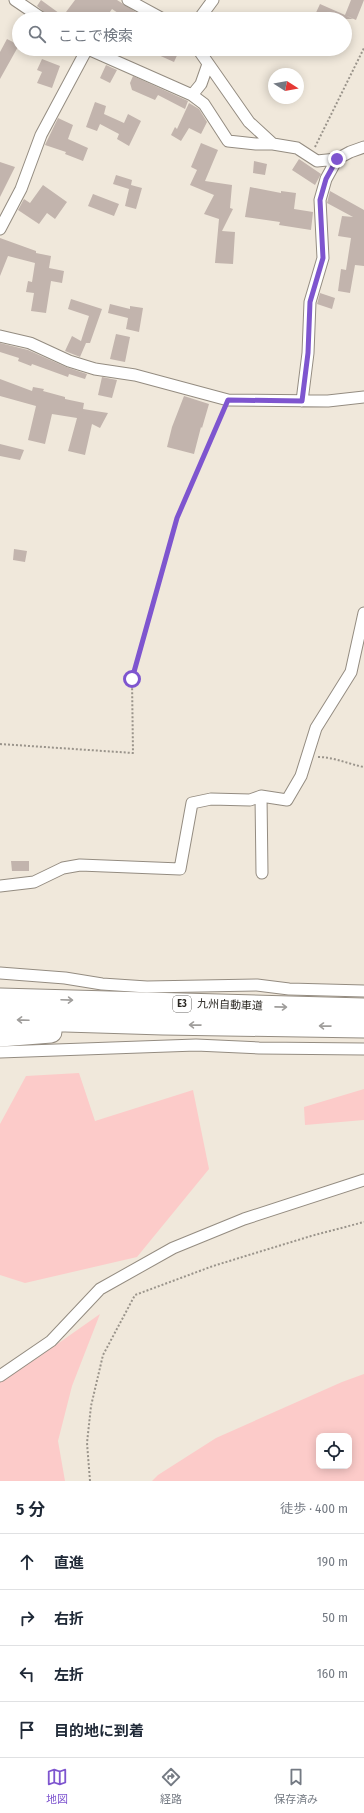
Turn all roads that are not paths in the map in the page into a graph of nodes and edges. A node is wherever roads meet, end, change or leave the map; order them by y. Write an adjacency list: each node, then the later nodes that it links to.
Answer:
1 (15, 0): 4 (street)
2 (128, 0): 5 (street)
3 (213, 0): 6 (street)
4 (33, 12)
5 (150, 12)
6 (204, 12)
7 (83, 56): 15 (street)
8 (103, 56): 11 (street)
9 (203, 56): 10 (street)
10 (208, 64): 11 (street); 12 (street)
11 (192, 95): 12 (street)
12 (273, 144): 14 (street)
13 (364, 147): 14 (street)
14 (337, 159): 18 (street)
15 (0, 229)
16 (0, 336): 18 (street)
17 (364, 397): 18 (street)
18 (302, 401)
19 (364, 613): 20 (street)
20 (261, 796): 21 (street); 22 (street)
21 (262, 873)
22 (0, 886)
23 (0, 973): 24 (street)
24 (364, 991)
25 (0, 994): 27 (highway)
26 (0, 999): 27 (highway, 九州自動車道 / E3)
27 (41, 999): 28 (highway, 九州自動車道 / E3, one-way to 28)
28 (364, 1009)
29 (0, 1019): 30 (highway, 九州自動車道 / E3, one-way to 29)
30 (163, 1024): 31 (highway, 九州自動車道 / E3, one-way to 30); 32 (highway)
31 (364, 1027)
32 (0, 1036)
33 (364, 1049): 34 (street)
34 (0, 1052)
35 (364, 1180): 36 (street)
36 (0, 1376)

